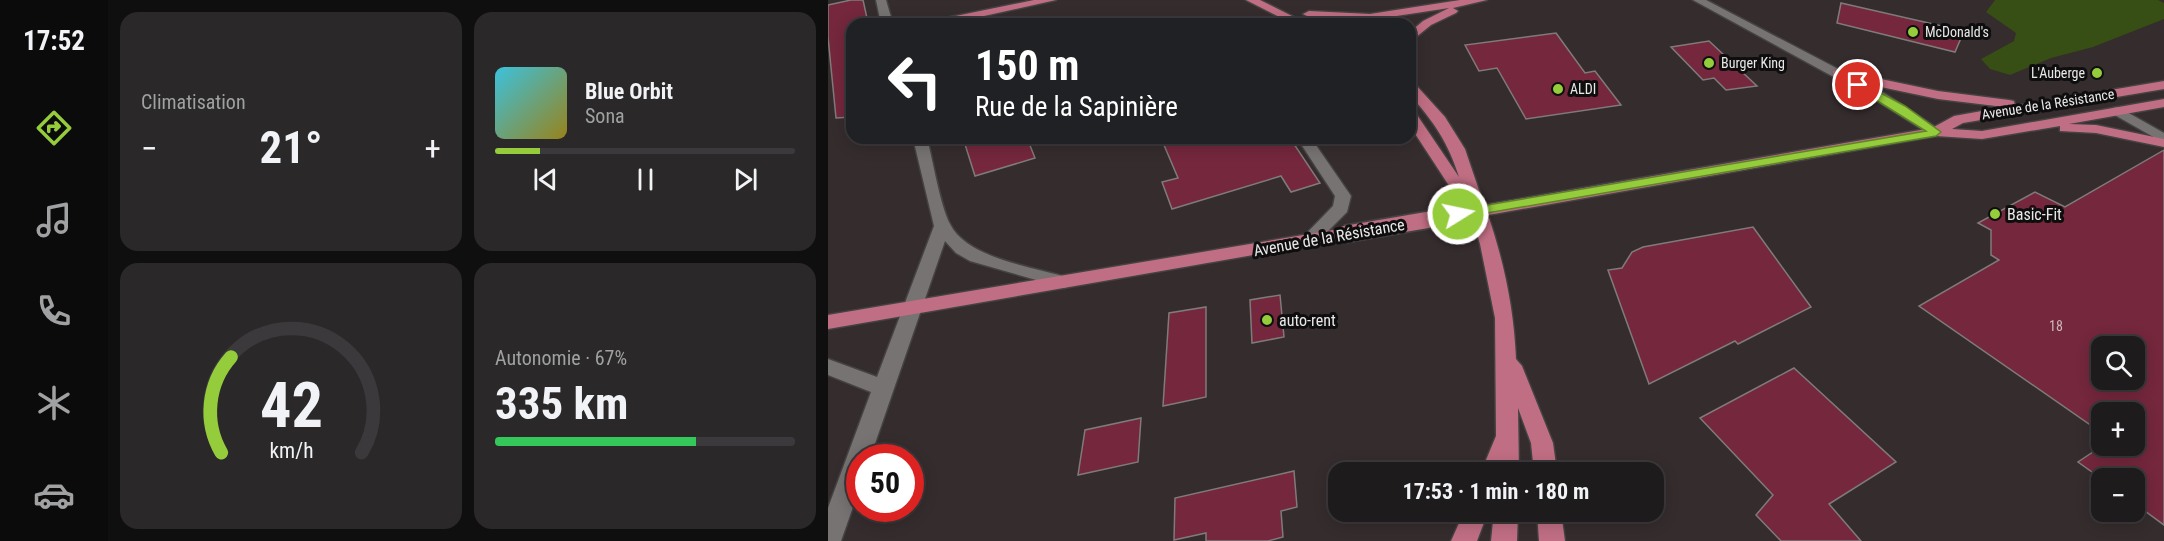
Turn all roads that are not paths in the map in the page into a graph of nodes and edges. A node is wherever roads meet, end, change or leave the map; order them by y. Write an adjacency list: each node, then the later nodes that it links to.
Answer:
1 (881, 0): 12 (street)
2 (1005, 0): 13 (main road)
3 (1051, 0): 14 (main road)
4 (1251, 0): 15 (main road)
5 (1279, 0): 10 (main road)
6 (1482, 0): 10 (main road); 17 (main road)
7 (1686, 0): 11 (street)
8 (1698, 0): 11 (street)
9 (1717, 0): 18 (street)
10 (1310, 14): 16 (main road)
11 (1724, 14): 18 (street)
12 (886, 18)
13 (951, 18)
14 (962, 18)
15 (1289, 18)
16 (1317, 18)
17 (1416, 33)
18 (1800, 53): 19 (street)
19 (1838, 74): 24 (main road); 28 (street)
20 (2164, 85): 24 (main road, Avenue de la Résistance)
21 (2164, 92): 25 (main road)
22 (1416, 94): 32 (main road)
23 (2164, 103): 25 (main road, Avenue de la Résistance)
24 (2034, 106): 28 (main road, Avenue de la Résistance)
25 (2118, 111): 27 (main road, Avenue de la Résistance); 29 (street)
26 (1416, 124): 32 (main road)
27 (2024, 128): 28 (main road, Avenue de la Résistance); 29 (main road)
28 (1936, 132): 34 (main road, Avenue de la Résistance, bridge)
29 (2164, 141)
30 (922, 144): 33 (street)
31 (1308, 144): 34 (street)
32 (1483, 224): 38 (main road)
33 (942, 226): 35 (street); 36 (street)
34 (1309, 240): 35 (main road, Avenue de la Résistance)
35 (1064, 282): 36 (main road, Avenue de la Résistance)
36 (912, 308): 37 (main road, Avenue de la Résistance); 40 (street)
37 (828, 322)
38 (1507, 355): 41 (main road); 44 (main road)
39 (828, 368): 40 (street)
40 (883, 388): 48 (street)
41 (1508, 434): 42 (main road); 43 (main road)
42 (1496, 462)
43 (1508, 462)
44 (1544, 462)
45 (1472, 522): 49 (main road)
46 (1505, 522): 50 (main road)
47 (1550, 522): 51 (main road)
48 (828, 541)
49 (1464, 541)
50 (1504, 541)
51 (1552, 541)

